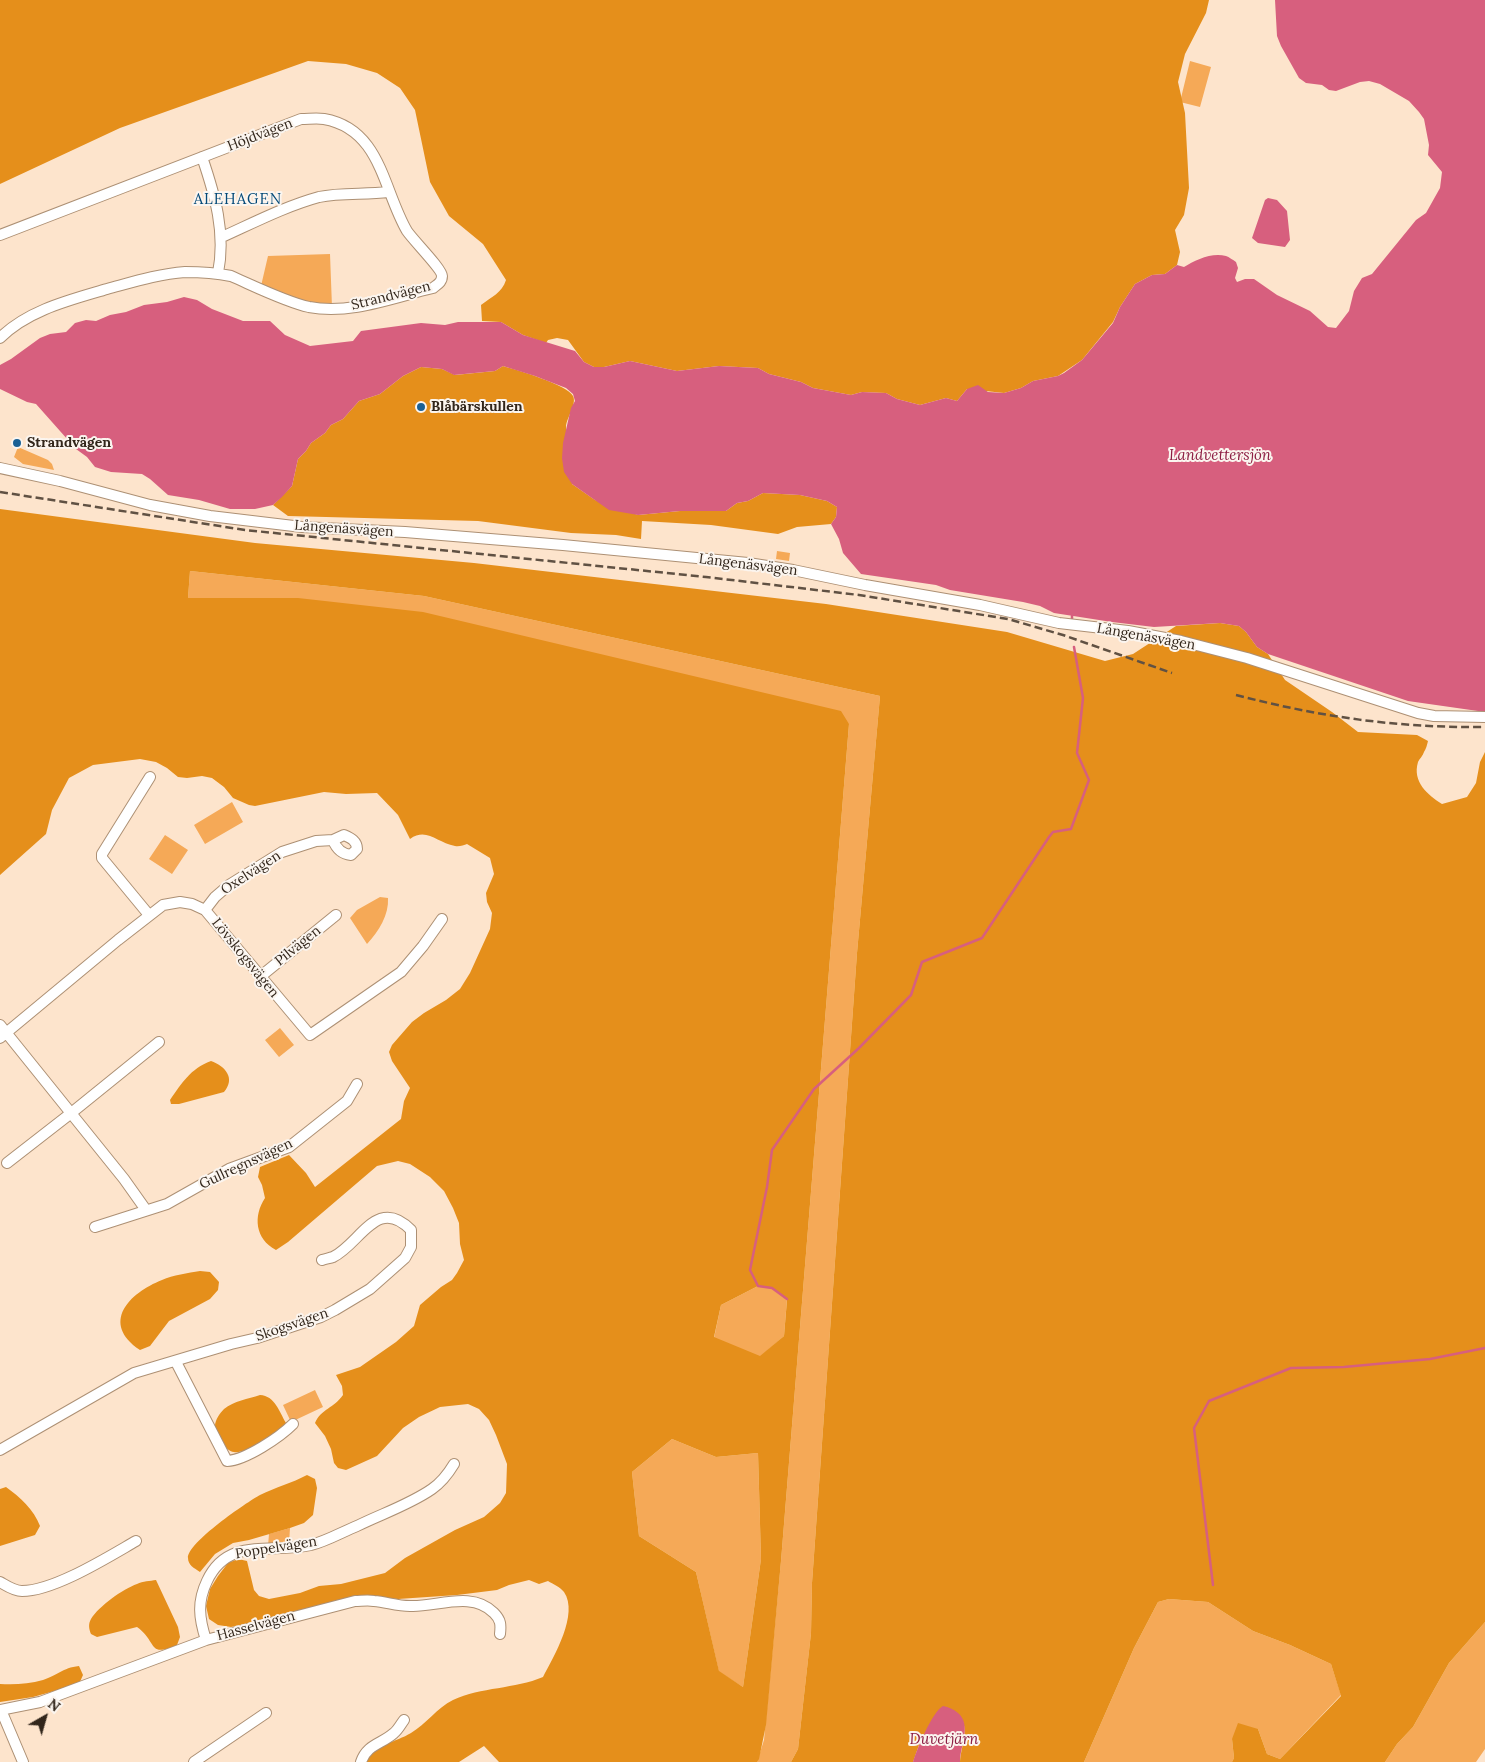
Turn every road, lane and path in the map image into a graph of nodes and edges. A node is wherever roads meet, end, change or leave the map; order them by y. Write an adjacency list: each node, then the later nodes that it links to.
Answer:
1 (202, 157): 2 (street, Höjdvägen); 3 (street, Höjdvägen); 4 (street)
2 (388, 192): 4 (street); 6 (street, Höjdvägen)
3 (0, 236)
4 (222, 237): 5 (street)
5 (218, 273): 6 (street, Strandvägen); 7 (street, Strandvägen)
6 (440, 282)
7 (0, 338)
8 (0, 468): 9 (street, Långenäsvägen)
9 (1485, 717)
10 (150, 777): 13 (street)
11 (333, 840): 12 (street, Oxelvägen)
12 (205, 910): 13 (street, Lövskogsvägen); 16 (street, Lövskogsvägen)
13 (149, 915): 17 (street, Lövskogsvägen)
14 (336, 915): 16 (street, Pilvägen)
15 (442, 919): 16 (street, Lövskogsvägen)
16 (261, 976)
17 (2, 1032): 20 (street)
18 (159, 1042): 20 (street)
19 (357, 1084): 22 (street, Gullregnsvägen)
20 (70, 1114): 21 (street); 22 (street)
21 (7, 1162)
22 (146, 1210): 23 (street, Gullregnsvägen)
23 (95, 1227)
24 (322, 1260): 25 (street, Skogsvägen)
25 (176, 1362): 26 (street); 27 (street, Skogsvägen)
26 (293, 1424)
27 (0, 1450)
28 (454, 1464): 32 (street, Poppelvägen)
29 (136, 1541): 30 (street)
30 (0, 1582)
31 (500, 1634): 32 (street, Hasselvägen)
32 (206, 1640): 33 (street, Hasselvägen)
33 (0, 1710): 36 (street)
34 (266, 1713): 37 (street)
35 (404, 1720): 38 (street)
36 (23, 1762)
37 (194, 1762)
38 (361, 1762)

